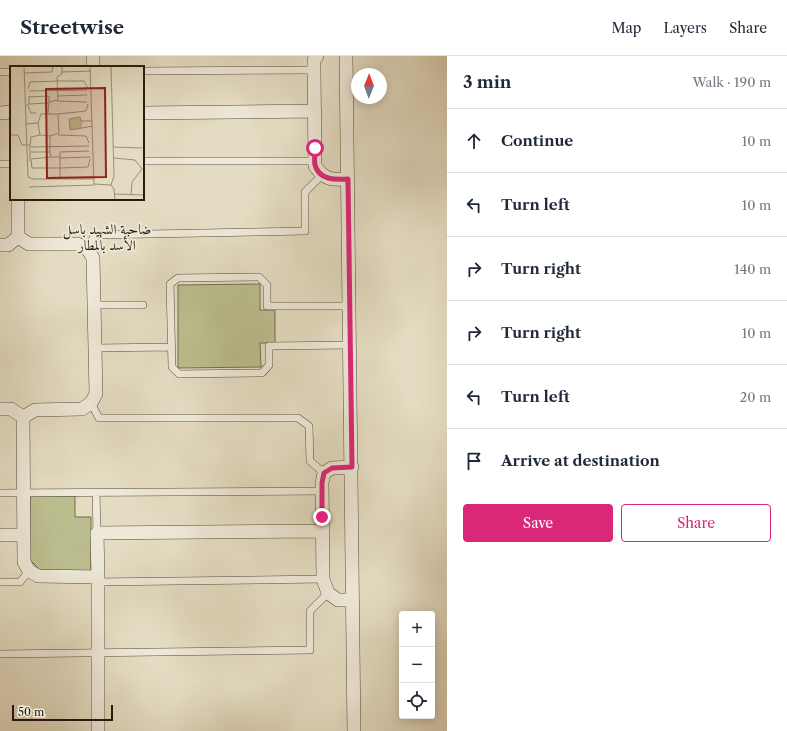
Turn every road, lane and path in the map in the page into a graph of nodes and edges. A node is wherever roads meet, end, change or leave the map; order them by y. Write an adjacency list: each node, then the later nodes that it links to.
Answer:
1 (317, 56): 3 (street)
2 (346, 56): 10 (street)
3 (314, 70): 4 (lane); 5 (street)
4 (144, 72)
5 (315, 111): 6 (street); 7 (street)
6 (144, 113)
7 (315, 160): 8 (lane); 9 (street)
8 (144, 161)
9 (322, 175): 10 (street); 14 (lane)
10 (348, 179): 17 (street)
11 (18, 200): 12 (street)
12 (18, 237): 13 (street); 14 (street)
13 (0, 245)
14 (87, 248): 16 (street)
15 (142, 305): 16 (lane)
16 (94, 306): 20 (street)
17 (350, 306): 18 (street); 19 (lane)
18 (350, 345): 19 (lane); 24 (street)
19 (172, 347): 20 (lane)
20 (95, 348): 21 (street)
21 (91, 403): 23 (street); 25 (lane)
22 (0, 410): 23 (street)
23 (23, 417): 28 (street)
24 (352, 467): 25 (street); 39 (street)
25 (324, 473): 26 (street)
26 (322, 491): 29 (lane); 30 (street)
27 (0, 492): 28 (lane)
28 (24, 492): 29 (lane); 33 (street)
29 (96, 492): 31 (lane)
30 (322, 530): 31 (street); 36 (street)
31 (97, 533): 35 (street)
32 (0, 535): 33 (street)
33 (23, 535): 34 (street)
34 (29, 571): 35 (street); 37 (lane)
35 (98, 579): 36 (lane); 41 (street)
36 (323, 579): 38 (street)
37 (0, 582)
38 (328, 593): 39 (street); 41 (lane)
39 (353, 600): 43 (street)
40 (0, 654): 41 (lane)
41 (98, 654): 42 (street)
42 (98, 731)
43 (354, 731)

